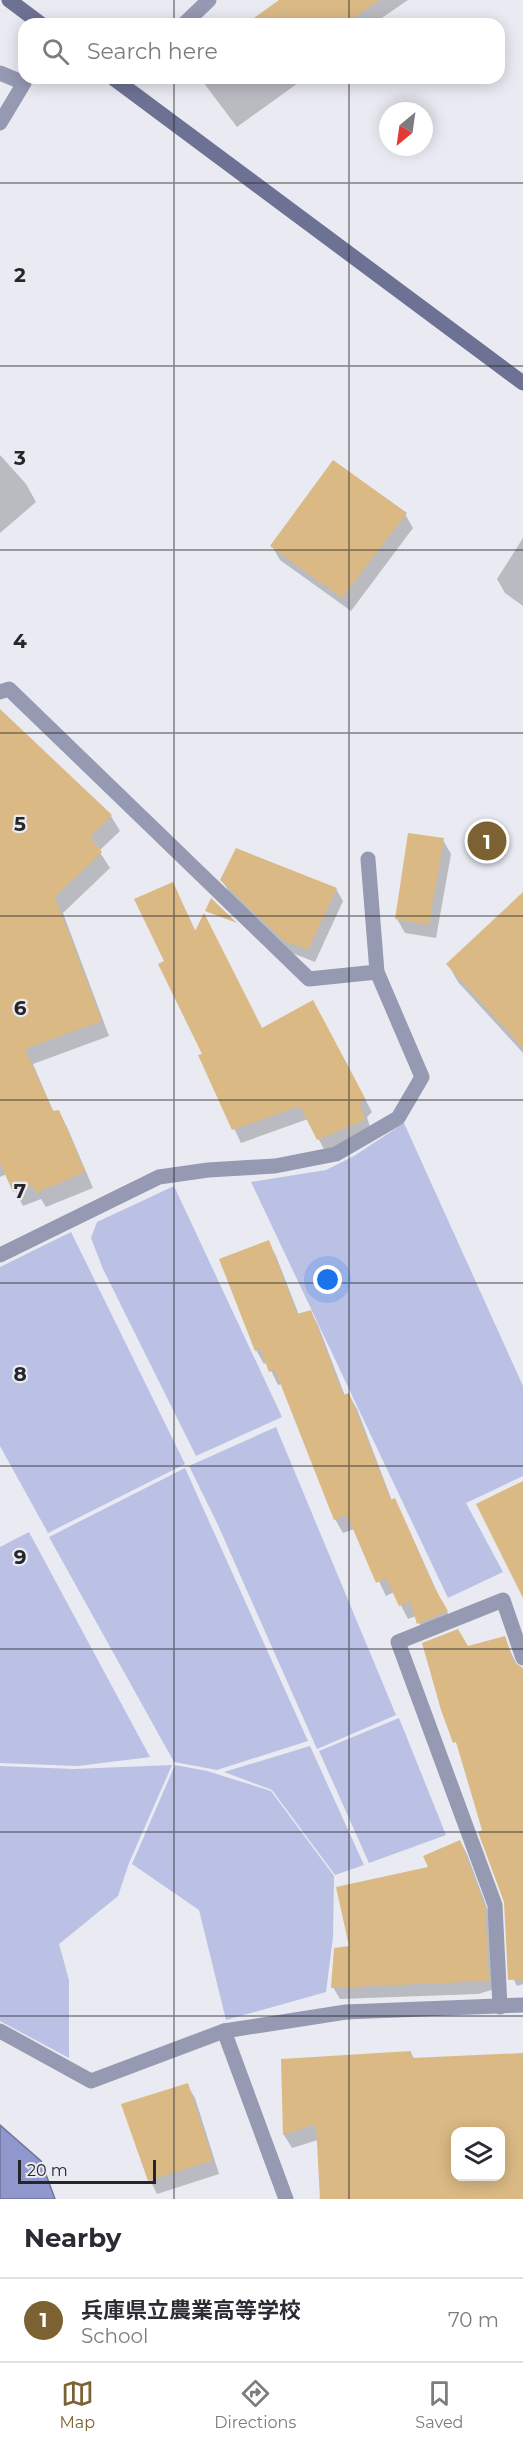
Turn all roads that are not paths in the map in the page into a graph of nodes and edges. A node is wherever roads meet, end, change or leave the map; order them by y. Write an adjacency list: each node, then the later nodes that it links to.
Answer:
1 (9, 0): 3 (street)
2 (209, 0): 4 (street)
3 (33, 18)
4 (190, 18)
5 (0, 73): 6 (street)
6 (18, 80)
7 (23, 84): 9 (street)
8 (126, 84): 10 (street)
9 (0, 123)
10 (523, 383)
11 (0, 692): 13 (street)
12 (368, 859): 13 (street)
13 (377, 972): 14 (street)
14 (0, 1255)
15 (523, 1658): 17 (street)
16 (523, 2005): 17 (street)
17 (500, 2007): 19 (street)
18 (0, 2031): 19 (street)
19 (224, 2031): 20 (street)
20 (286, 2199)

